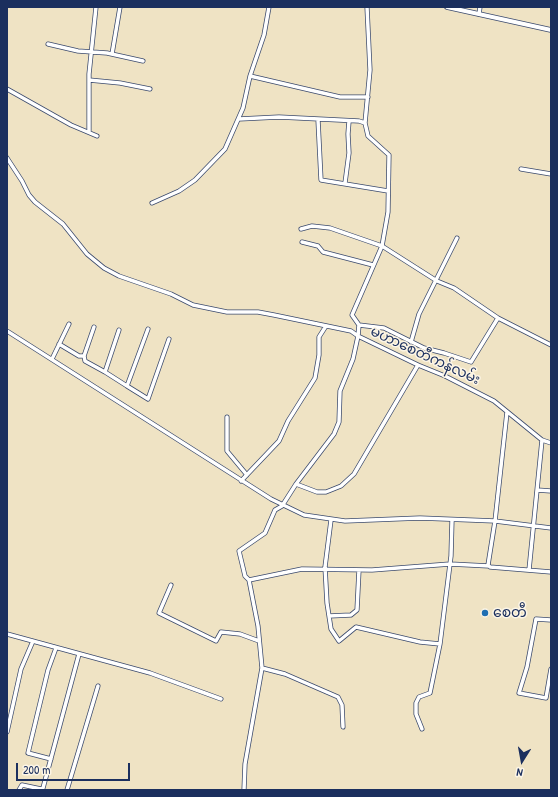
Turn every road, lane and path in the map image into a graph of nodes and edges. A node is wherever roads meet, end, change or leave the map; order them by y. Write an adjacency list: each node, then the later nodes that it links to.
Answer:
1 (96, 7): 10 (street)
2 (120, 7): 11 (street)
3 (269, 7): 13 (street)
4 (367, 7): 17 (street)
5 (448, 7): 7 (street)
6 (480, 7): 7 (street)
7 (479, 14): 8 (street)
8 (551, 30)
9 (48, 44): 10 (street)
10 (91, 53): 11 (street); 14 (street)
11 (112, 54): 12 (street)
12 (143, 61)
13 (250, 76): 17 (street); 18 (street)
14 (89, 80): 16 (street); 22 (street)
15 (7, 89): 22 (street)
16 (150, 89)
17 (368, 97): 21 (street)
18 (239, 119): 19 (street); 29 (street)
19 (318, 120): 20 (street); 27 (street)
20 (349, 121): 21 (street); 27 (street)
21 (365, 123): 28 (street, မဟာစေတီကန်လမ်း)
22 (89, 132): 23 (street)
23 (97, 136)
24 (7, 158): 39 (street)
25 (521, 169): 26 (street)
26 (551, 174)
27 (345, 183): 28 (street)
28 (388, 191): 33 (street, မဟာစေတီကန်လမ်း)
29 (152, 203)
30 (301, 228): 33 (street)
31 (457, 238): 35 (street)
32 (302, 242): 34 (street)
33 (382, 246): 34 (street, မဟာစေတီကန်လမ်း); 35 (street)
34 (373, 265): 38 (street, မဟာစေတီကန်လမ်း)
35 (438, 281): 36 (street); 46 (street)
36 (498, 318): 46 (street); 48 (street)
37 (69, 324): 47 (street)
38 (359, 325): 44 (street, မဟာစေတီကန်လမ်း); 46 (street)
39 (326, 326): 44 (street); 58 (street)
40 (94, 327): 49 (street)
41 (148, 329): 53 (street)
42 (119, 330): 52 (street)
43 (7, 331): 50 (street)
44 (358, 336): 51 (street, မဟာစေတီကန်လမ်း); 60 (street)
45 (169, 339): 53 (street)
46 (411, 342)
47 (59, 344): 49 (street); 50 (street)
48 (551, 345)
49 (84, 356): 52 (street)
50 (52, 359): 59 (street)
51 (418, 365): 54 (street, မဟာစေတီကန်လမ်း); 60 (street)
52 (105, 372): 53 (street)
53 (127, 386)
54 (507, 412): 56 (street, မဟာစေတီကန်လမ်း); 66 (street)
55 (227, 417): 58 (street)
56 (542, 440): 57 (street, မဟာစေတီကန်လမ်း); 61 (street)
57 (551, 443)
58 (247, 475): 59 (street)
59 (241, 481): 63 (street)
60 (296, 484): 63 (street)
61 (538, 490): 62 (street); 67 (street)
62 (551, 491)
63 (282, 506): 64 (street); 75 (street)
64 (330, 520): 65 (street); 71 (street)
65 (452, 520): 66 (street); 69 (street)
66 (495, 522): 67 (street); 70 (street)
67 (532, 526): 68 (street); 73 (street)
68 (551, 528)
69 (450, 564): 70 (street); 72 (street); 83 (street)
70 (489, 566): 73 (street)
71 (326, 569): 72 (street); 75 (street); 77 (street)
72 (359, 570): 77 (street)
73 (529, 570): 74 (street)
74 (551, 572)
75 (249, 580): 82 (street)
76 (171, 586): 82 (street)
77 (329, 616): 83 (street)
78 (551, 620): 87 (street)
79 (8, 634): 80 (street); 81 (street)
80 (7, 640)
81 (33, 641): 84 (street); 92 (street)
82 (259, 641): 86 (street)
83 (440, 644): 91 (street)
84 (56, 648): 85 (street); 93 (street)
85 (80, 654): 89 (street); 93 (street)
86 (262, 668): 90 (street); 96 (street)
87 (551, 669)
88 (98, 686): 95 (street)
89 (221, 699)
90 (343, 727)
91 (422, 729)
92 (7, 732)
93 (51, 760): 94 (street)
94 (19, 790)
95 (66, 790)
96 (244, 790)

